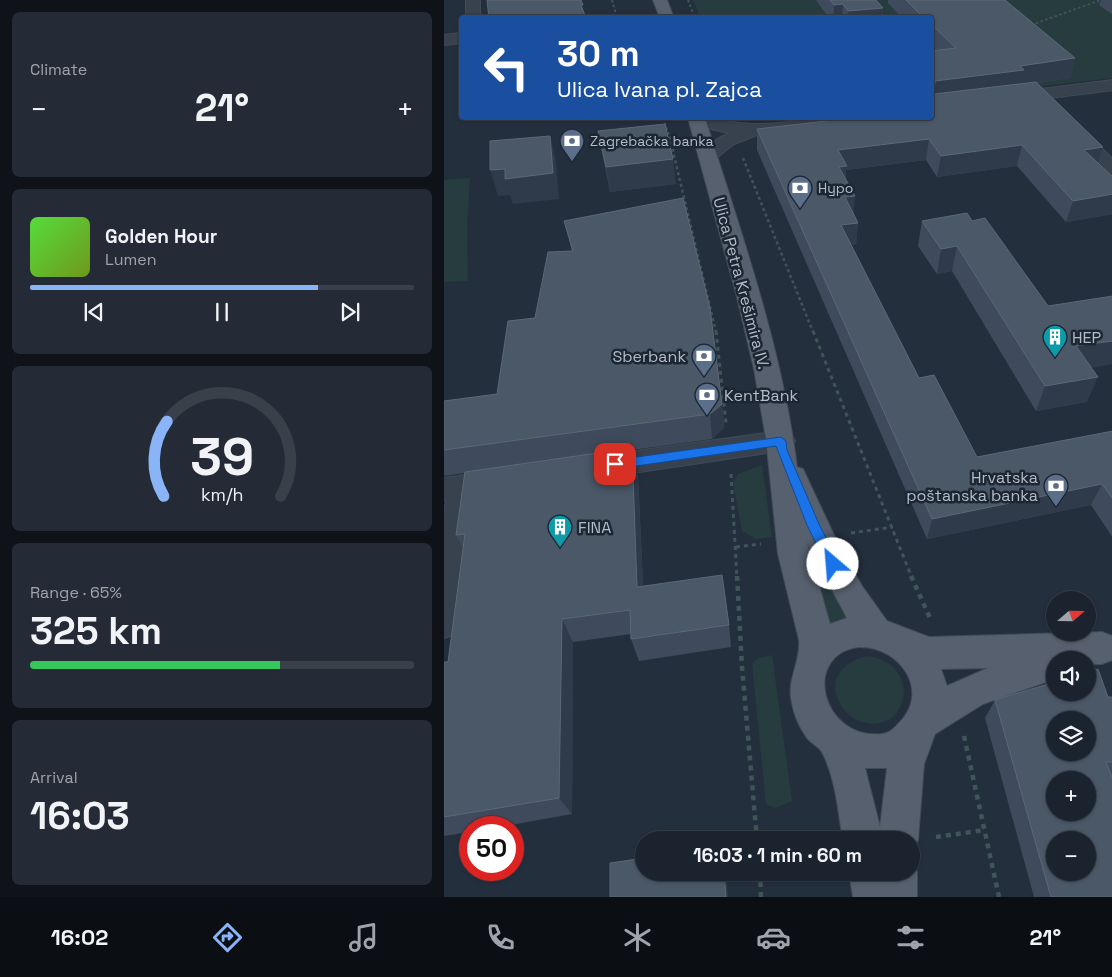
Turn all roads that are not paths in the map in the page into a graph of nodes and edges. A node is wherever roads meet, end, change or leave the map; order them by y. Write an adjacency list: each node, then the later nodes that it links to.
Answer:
1 (473, 0): 2 (street)
2 (474, 15)
3 (459, 38): 4 (street)
4 (444, 40)
5 (1112, 85): 6 (street)
6 (1038, 95): 7 (street); 8 (street)
7 (989, 101)
8 (1051, 108)
9 (697, 120): 14 (main road, Ulica Petra Krešimira IV.)
10 (709, 120): 13 (street)
11 (838, 120): 13 (street)
12 (1064, 120): 15 (street)
13 (760, 129): 14 (street)
14 (707, 156): 16 (main road, Ulica Petra Krešimira IV.)
15 (1112, 180)
16 (781, 446): 17 (street); 21 (main road, Ulica Petra Krešimira IV.); 25 (main road, Ulica Petra Krešimira IV.)
17 (571, 470)
18 (522, 478): 19 (street)
19 (453, 488): 20 (street)
20 (444, 622)
21 (876, 632): 23 (main road); 25 (main road)
22 (1107, 647): 23 (main road); 24 (main road)
23 (909, 648): 27 (main road)
24 (1094, 651)
25 (817, 654): 28 (main road)
26 (1046, 666): 27 (main road)
27 (920, 728): 28 (main road); 30 (main road)
28 (834, 739): 29 (main road)
29 (861, 831)
30 (912, 831)
31 (870, 881): 33 (main road)
32 (897, 881): 34 (main road)
33 (873, 897)
34 (897, 897)

